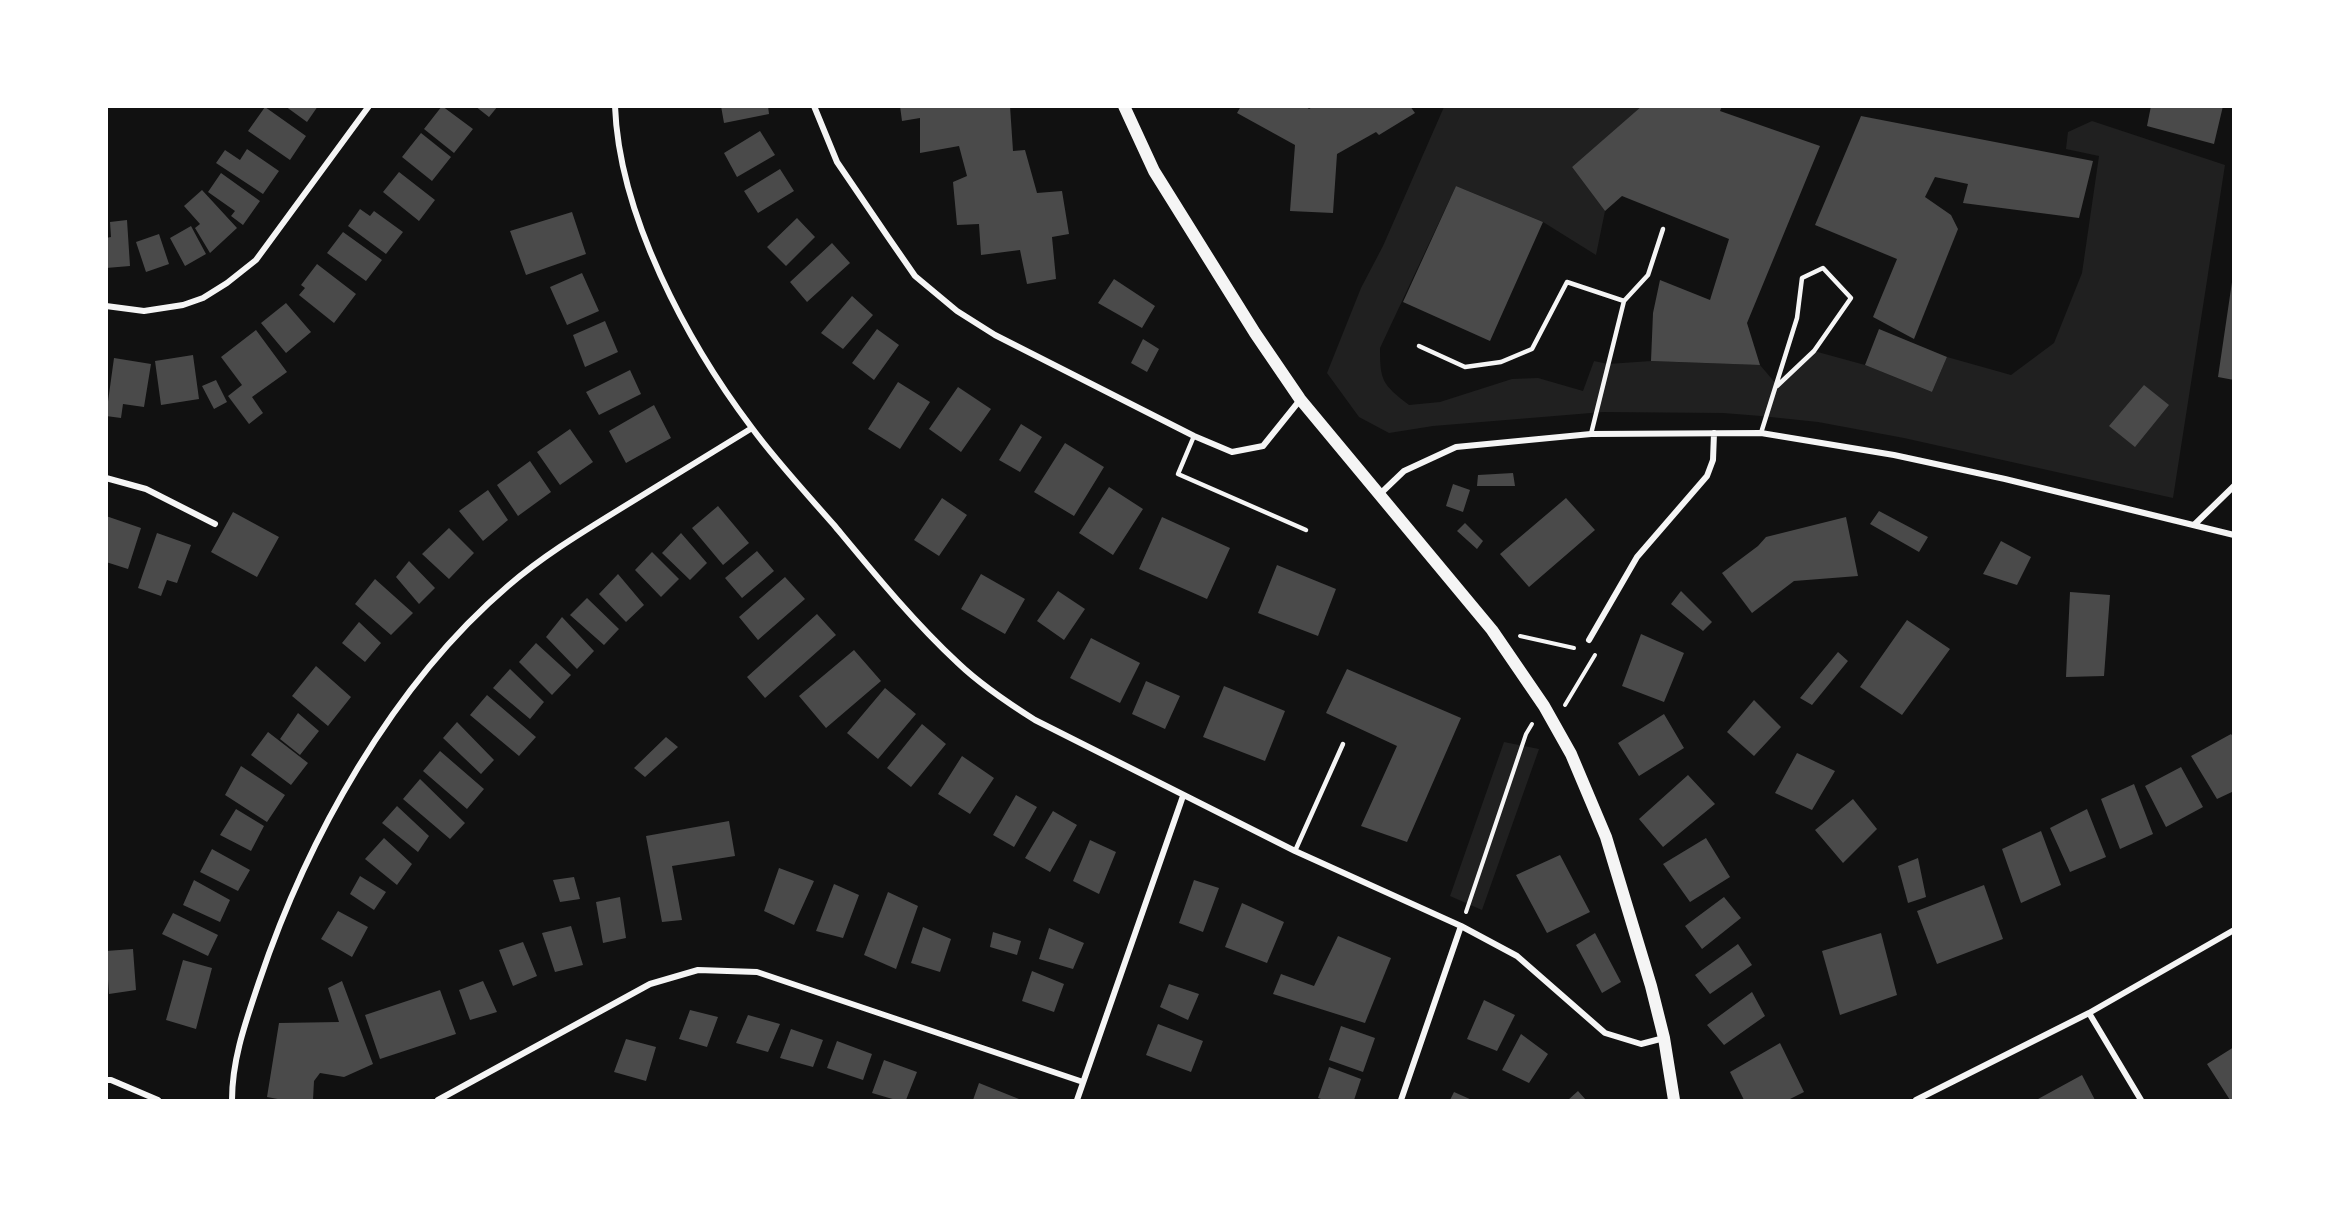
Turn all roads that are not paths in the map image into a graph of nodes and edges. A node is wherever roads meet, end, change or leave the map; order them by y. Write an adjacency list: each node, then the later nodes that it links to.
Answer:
1 (369, 106): 7 (street)
2 (615, 106): 11 (street)
3 (814, 106): 15 (street)
4 (1124, 106): 10 (main road)
5 (1663, 229): 6 (lane)
6 (1624, 302): 8 (lane); 14 (lane)
7 (106, 306)
8 (1419, 346)
9 (1777, 386): 9 (lane); 12 (lane)
10 (1300, 399): 15 (street); 18 (main road)
11 (752, 428): 25 (street); 34 (street)
12 (1761, 432): 13 (street); 20 (street)
13 (1714, 433): 14 (street); 23 (street)
14 (1591, 434): 18 (street)
15 (1194, 436): 21 (lane)
16 (106, 478): 19 (street)
17 (2234, 486): 20 (street)
18 (1380, 494): 30 (main road)
19 (214, 524)
20 (2195, 524): 22 (street)
21 (1306, 530)
22 (2234, 535)
23 (1589, 640)
24 (1343, 744): 26 (lane)
25 (1183, 796): 26 (street); 32 (street)
26 (1295, 851): 27 (street)
27 (1461, 926): 30 (street); 37 (street)
28 (2234, 930): 29 (street)
29 (2089, 1013): 39 (street); 40 (street)
30 (1664, 1038): 38 (main road)
31 (106, 1080): 33 (street)
32 (1083, 1082): 35 (street); 36 (street)
33 (158, 1101)
34 (232, 1101)
35 (438, 1101)
36 (1077, 1101)
37 (1401, 1101)
38 (1674, 1101)
39 (1916, 1101)
40 (2141, 1101)

